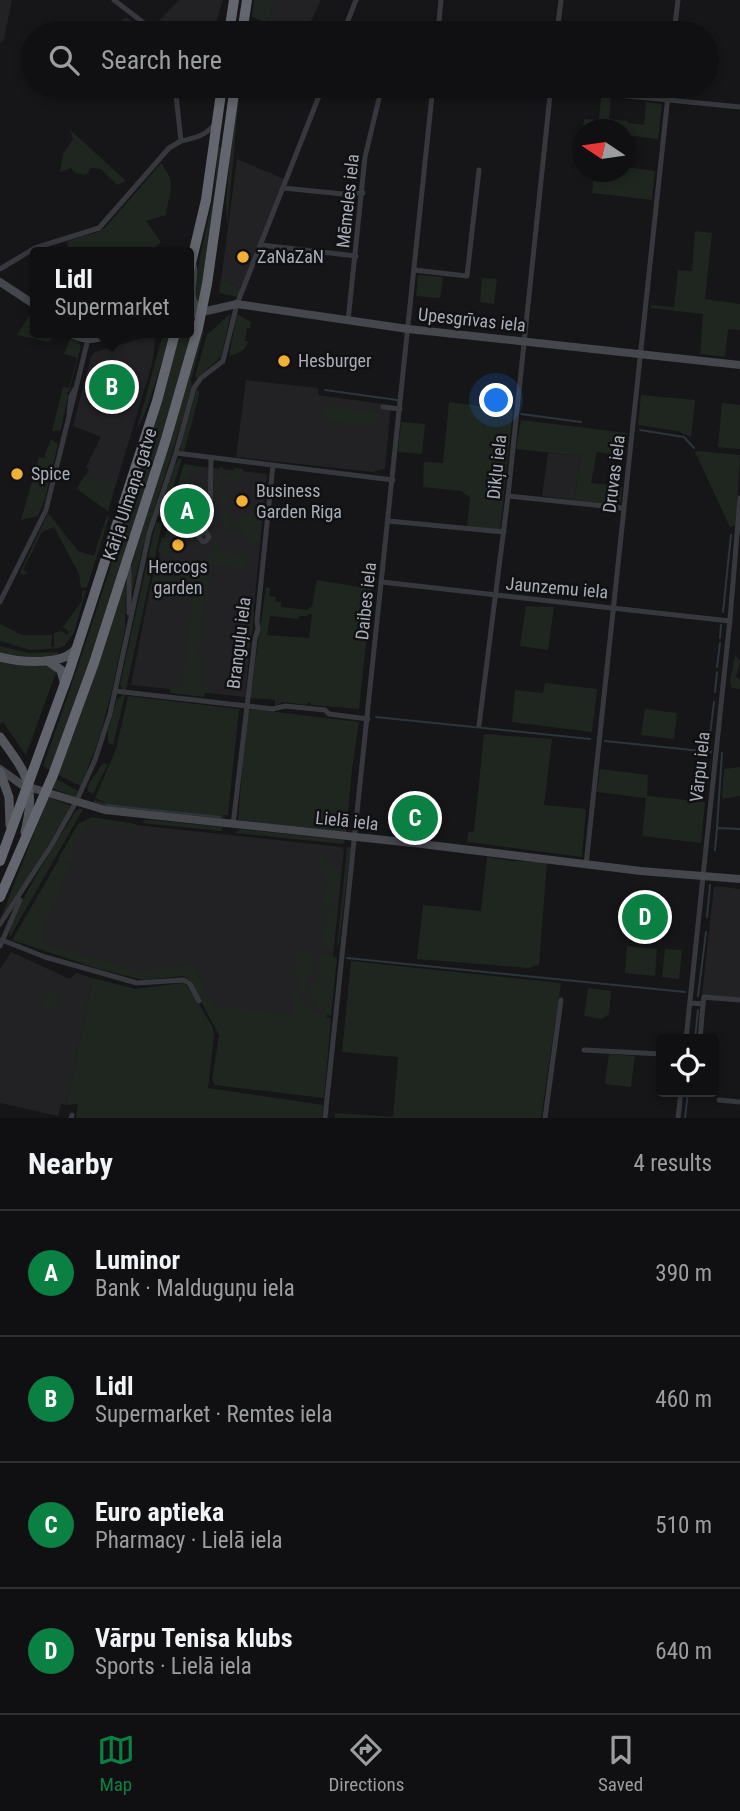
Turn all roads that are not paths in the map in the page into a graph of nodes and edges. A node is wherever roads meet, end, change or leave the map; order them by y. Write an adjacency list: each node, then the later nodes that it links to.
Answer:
1 (114, 0): 8 (street)
2 (234, 0): 10 (highway)
3 (247, 0): 11 (highway)
4 (356, 0): 12 (street)
5 (442, 0): 13 (street)
6 (561, 0): 14 (street)
7 (678, 0): 15 (street)
8 (123, 2): 9 (street)
9 (144, 21)
10 (231, 21)
11 (244, 21)
12 (348, 21)
13 (439, 21)
14 (558, 21)
15 (675, 21)
16 (176, 98): 28 (street)
17 (220, 98): 26 (highway)
18 (234, 98): 44 (highway, Kārļa Ulmaņa gatve)
19 (318, 98): 31 (street)
20 (379, 98): 32 (street, Mēmeles iela)
21 (432, 98): 39 (street, Daibes iela)
22 (550, 98): 52 (street, Dikļu iela)
23 (650, 98): 24 (street)
24 (668, 100): 25 (street); 53 (street, Druvas iela)
25 (740, 107)
26 (218, 118): 27 (street); 29 (highway)
27 (196, 138): 28 (street); 29 (street)
28 (181, 141): 34 (street)
29 (213, 155): 36 (highway)
30 (479, 170): 39 (street)
31 (283, 188): 32 (street); 33 (street)
32 (363, 194): 37 (street, Mēmeles iela)
33 (261, 245): 37 (street); 43 (street)
34 (38, 247)
35 (30, 251): 38 (street)
36 (194, 251)
37 (356, 256): 46 (street, Mēmeles iela)
38 (0, 269)
39 (414, 270): 47 (street, Daibes iela)
40 (0, 282): 41 (street)
41 (30, 302)
42 (194, 304): 44 (street)
43 (237, 304): 44 (street, Upesgrīvas iela); 46 (street, Upesgrīvas iela); 57 (street)
44 (202, 312): 45 (street, Upesgrīvas iela); 67 (highway, Kārļa Ulmaņa gatve)
45 (194, 314)
46 (348, 321): 47 (street, Upesgrīvas iela)
47 (408, 329): 52 (street, Upesgrīvas iela); 56 (street, Daibes iela)
48 (80, 338): 51 (street)
49 (93, 338): 51 (street)
50 (174, 338): 74 (highway, Kārļa Ulmaņa gatve)
51 (88, 339): 70 (street)
52 (525, 342): 53 (street, Upesgrīvas iela); 61 (street, Dikļu iela)
53 (641, 354): 54 (street, Upesgrīvas iela); 63 (street, Druvas iela)
54 (740, 365)
55 (383, 407): 56 (street)
56 (400, 409): 60 (street, Daibes iela)
57 (176, 453): 58 (street); 73 (street)
58 (211, 458): 59 (street); 65 (street)
59 (273, 465): 60 (street); 79 (street, Branguļu iela)
60 (393, 480): 64 (street, Daibes iela)
61 (508, 496): 63 (street); 66 (street, Dikļu iela)
62 (740, 500): 72 (street, Vārpu iela)
63 (623, 508): 71 (street, Druvas iela)
64 (388, 521): 66 (street); 68 (street, Daibes iela)
65 (205, 530)
66 (504, 532): 69 (street, Dikļu iela)
67 (131, 550): 73 (street); 87 (highway, Kārļa Ulmaņa gatve)
68 (382, 582): 69 (street, Jaunzemu iela); 80 (street, Daibes iela)
69 (495, 597): 71 (street, Jaunzemu iela); 81 (street, Dikļu iela)
70 (0, 602)
71 (614, 607): 72 (street, Jaunzemu iela); 93 (street, Druvas iela)
72 (730, 621): 94 (street, Vārpu iela)
73 (129, 627): 78 (street)
74 (79, 642): 76 (main road); 77 (highway, Kārļa Ulmaņa gatve)
75 (0, 657): 76 (main road)
76 (46, 661): 77 (main road)
77 (65, 686): 86 (highway, Kārļa Ulmaņa gatve)
78 (115, 691): 79 (street); 88 (street)
79 (246, 706): 80 (street); 89 (street, Branguļu iela)
80 (368, 719): 90 (street, Daibes iela)
81 (480, 725)
82 (0, 737): 83 (main road)
83 (8, 748): 84 (main road); 86 (main road)
84 (0, 756)
85 (0, 771): 86 (street); 92 (main road)
86 (28, 779): 87 (street); 91 (main road); 92 (highway, Kārļa Ulmaņa gatve)
87 (47, 791): 88 (street, Lielā iela); 91 (highway, Kārļa Ulmaņa gatve)
88 (76, 802): 89 (street, Lielā iela); 96 (street)
89 (233, 825): 90 (street, Lielā iela)
90 (355, 838): 93 (street, Lielā iela); 112 (street, Daibes iela)
91 (23, 844): 97 (highway, Kārļa Ulmaņa gatve)
92 (1, 857)
93 (586, 864): 94 (street, Lielā iela)
94 (703, 876): 95 (street, Lielā iela); 103 (street, Vārpu iela)
95 (740, 879)
96 (28, 884): 98 (street); 99 (street)
97 (0, 897)
98 (0, 923)
99 (1, 943): 102 (street)
100 (561, 1000): 113 (street)
101 (740, 1000): 104 (street)
102 (199, 1001)
103 (690, 1003): 104 (street); 105 (street, Vārpu iela)
104 (703, 1004): 106 (street)
105 (687, 1034)
106 (700, 1034)
107 (584, 1050): 108 (street)
108 (656, 1054)
109 (680, 1097): 114 (street)
110 (719, 1100): 111 (street)
111 (740, 1102)
112 (325, 1118)
113 (545, 1118)
114 (678, 1118)

